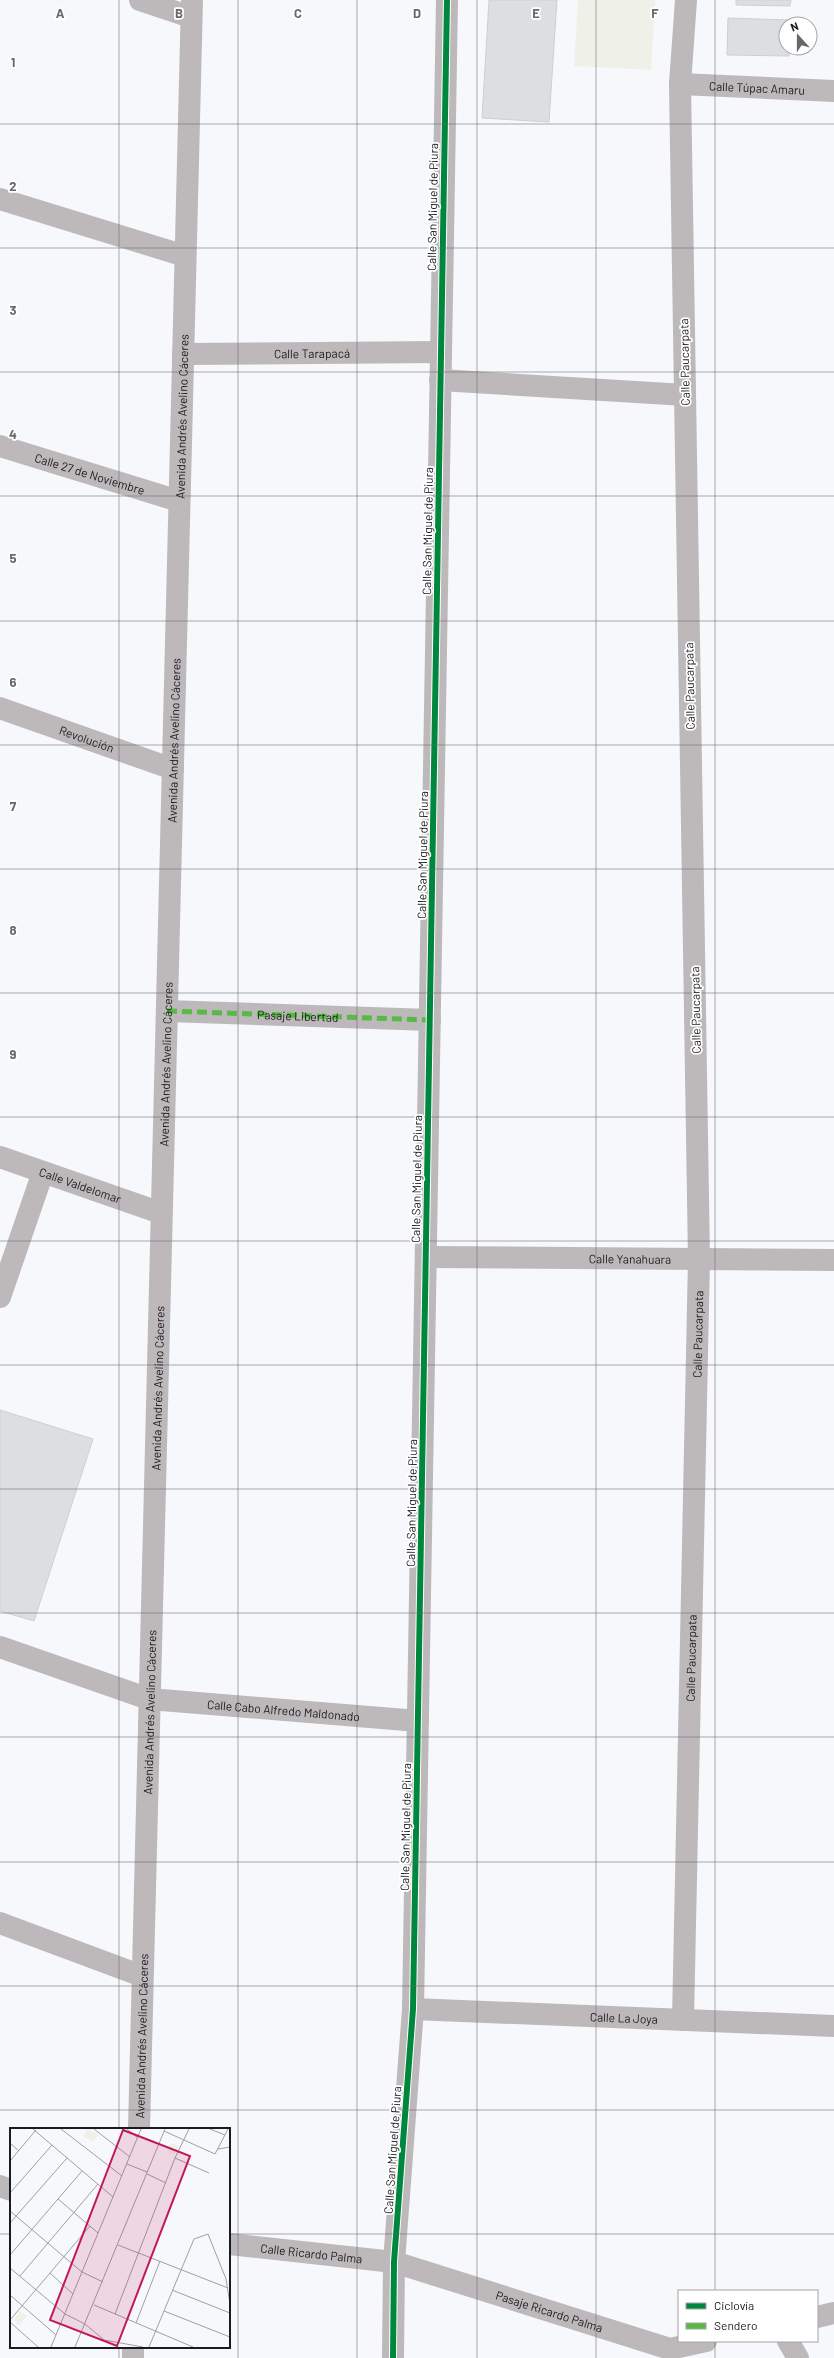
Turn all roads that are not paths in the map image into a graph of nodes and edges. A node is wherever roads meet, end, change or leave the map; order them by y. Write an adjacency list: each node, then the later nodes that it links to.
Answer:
1 (140, 0): 4 (street)
2 (447, 0): 9 (street, Calle San Miguel de Piura)
3 (686, 0): 5 (street, Calle Paucarpata)
4 (192, 8): 8 (street, Avenida Andrés Avelino Cáceres)
5 (680, 84): 6 (street, Calle Túpac Amaru); 12 (street, Calle Paucarpata)
6 (834, 91)
7 (0, 199): 8 (street)
8 (185, 256): 10 (street, Avenida Andrés Avelino Cáceres)
9 (441, 352): 10 (street, Calle Tarapacá); 11 (street, Calle San Miguel de Piura)
10 (183, 354): 14 (street, Avenida Andrés Avelino Cáceres)
11 (440, 380): 12 (street); 18 (street, Calle San Miguel de Piura)
12 (684, 395): 23 (street, Calle Paucarpata)
13 (0, 446): 14 (street, Calle 27 de Noviembre)
14 (179, 501): 16 (street, Avenida Andrés Avelino Cáceres)
15 (0, 708): 16 (street, Revolución)
16 (173, 770): 17 (street, Avenida Andrés Avelino Cáceres)
17 (167, 1011): 18 (street, Pasaje Libertad); 21 (street, Avenida Andrés Avelino Cáceres)
18 (430, 1020): 22 (street, Calle San Miguel de Piura)
19 (0, 1158): 20 (street, Calle Valdelomar)
20 (44, 1172): 21 (street, Calle Valdelomar); 25 (street)
21 (161, 1213): 27 (street, Avenida Andrés Avelino Cáceres)
22 (426, 1257): 23 (street, Calle Yanahuara); 28 (street, Calle San Miguel de Piura)
23 (699, 1259): 24 (street, Calle Yanahuara); 32 (street, Calle Paucarpata)
24 (834, 1260)
25 (0, 1297)
26 (0, 1647): 27 (street, Calle Cabo Alfredo Maldonado)
27 (149, 1699): 28 (street, Calle Cabo Alfredo Maldonado); 30 (street, Avenida Andrés Avelino Cáceres)
28 (418, 1721): 31 (street, Calle San Miguel de Piura)
29 (0, 1923): 30 (street)
30 (142, 1976): 34 (street, Avenida Andrés Avelino Cáceres)
31 (413, 2009): 32 (street, Calle La Joya); 38 (street, Calle San Miguel de Piura)
32 (683, 2020): 33 (street, Calle La Joya)
33 (834, 2026)
34 (139, 2128)
35 (0, 2186): 36 (street)
36 (10, 2190)
37 (230, 2244): 38 (street, Calle Ricardo Palma)
38 (394, 2262): 41 (street, Pasaje Ricardo Palma); 43 (street, Calle San Miguel de Piura)
39 (834, 2313): 40 (street)
40 (818, 2317)
41 (702, 2342)
42 (789, 2342): 44 (street)
43 (392, 2358)
44 (798, 2358)

